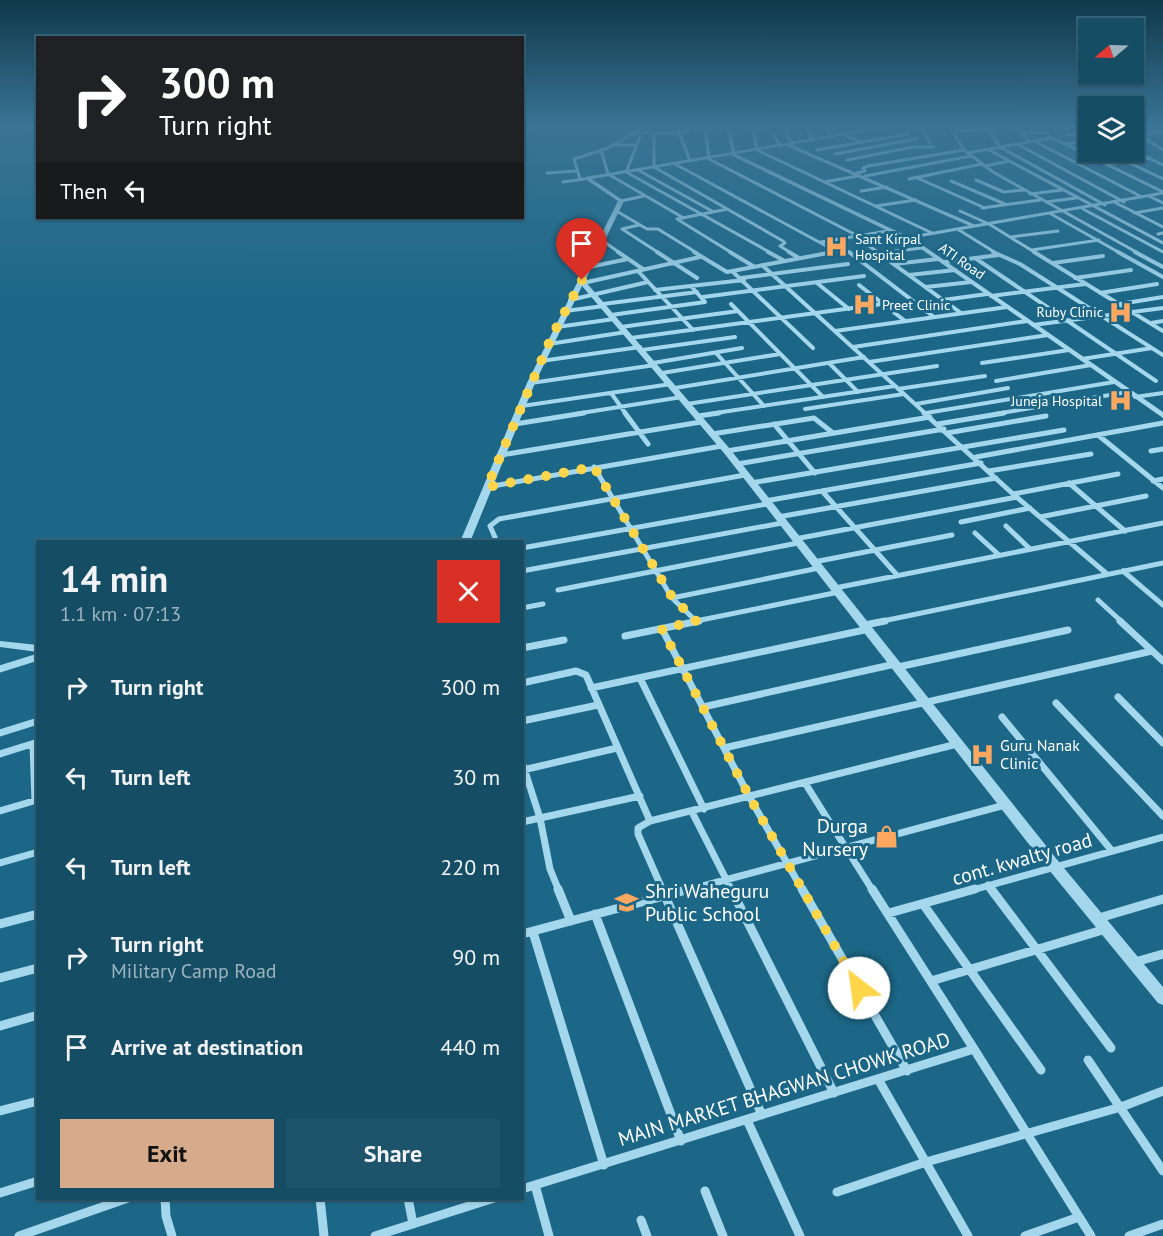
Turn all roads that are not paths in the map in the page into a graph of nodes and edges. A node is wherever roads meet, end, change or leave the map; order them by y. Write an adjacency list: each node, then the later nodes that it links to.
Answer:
1 (592, 185): 37 (street)
2 (626, 185): 26 (street)
3 (650, 185): 49 (street)
4 (664, 185): 46 (street)
5 (685, 185): 42 (street)
6 (714, 185): 68 (street)
7 (759, 185): 62 (street)
8 (794, 185): 59 (street, ATI Road)
9 (829, 185): 38 (street)
10 (882, 185): 20 (street)
11 (932, 185): 40 (street)
12 (959, 185): 35 (street)
13 (987, 185): 21 (street)
14 (1015, 185): 21 (street)
15 (1052, 185): 22 (street)
16 (1068, 185): 36 (street)
17 (1092, 185): 32 (street)
18 (1118, 185): 28 (street)
19 (1147, 185): 24 (street)
20 (887, 187): 23 (street); 30 (street)
21 (1024, 190): 25 (street)
22 (1062, 190): 25 (street); 29 (street)
23 (861, 191)
24 (1163, 193): 27 (street)
25 (1030, 194): 31 (street)
26 (645, 196): 37 (street); 51 (street)
27 (1148, 196): 28 (street); 34 (street)
28 (1143, 197): 32 (street)
29 (1077, 198): 31 (street); 39 (street)
30 (917, 200): 38 (street); 56 (street)
31 (1043, 201): 35 (street); 47 (street)
32 (1124, 202): 33 (street)
33 (1116, 203): 36 (street); 48 (street)
34 (1163, 203)
35 (1006, 205): 40 (street)
36 (1106, 205): 39 (street)
37 (620, 206): 55 (street); 67 (street)
38 (875, 207): 61 (street)
39 (1095, 207): 44 (street); 69 (street)
40 (984, 208): 43 (street)
41 (1163, 208): 48 (street)
42 (728, 209): 46 (street); 79 (street)
43 (978, 209)
44 (1083, 209): 47 (street); 74 (street)
45 (960, 211): 54 (street)
46 (713, 212): 49 (street)
47 (1063, 212): 50 (street); 65 (street)
48 (1134, 213): 53 (street)
49 (701, 214): 51 (street); 82 (street)
50 (1051, 214): 54 (street); 66 (street)
51 (682, 217): 89 (street)
52 (1163, 220): 53 (street)
53 (1151, 221): 57 (street)
54 (989, 224): 56 (street); 63 (street)
55 (639, 225): 78 (street); 84 (street)
56 (975, 226): 58 (street)
57 (1163, 227)
58 (959, 229): 61 (street); 76 (street)
59 (888, 231): 62 (street); 64 (street, ATI Road)
60 (1058, 231): 63 (street)
61 (933, 234): 64 (street)
62 (858, 236): 68 (street)
63 (1011, 237): 73 (street)
64 (906, 238): 72 (street, ATI Road)
65 (1111, 238): 66 (street); 91 (street)
66 (1099, 240): 73 (street); 99 (street)
67 (603, 242): 81 (street); 90 (street)
68 (821, 242): 71 (street)
69 (1163, 243)
70 (869, 246): 75 (street)
71 (830, 248): 79 (street); 140 (street)
72 (922, 248): 75 (street); 83 (street, ATI Road)
73 (1031, 250): 85 (street)
74 (1163, 252)
75 (879, 253): 88 (street)
76 (999, 255): 80 (street); 113 (street)
77 (1103, 256): 85 (street)
78 (700, 257): 84 (street); 95 (street)
79 (800, 258): 82 (street)
80 (975, 258): 83 (street); 117 (street)
81 (628, 259): 90 (street); 92 (street)
82 (783, 260): 86 (street)
83 (941, 260): 88 (street); 93 (street, ATI Road)
84 (674, 262): 92 (street); 100 (street)
85 (1052, 263): 101 (street)
86 (762, 264): 89 (street); 96 (street)
87 (848, 264): 96 (street)
88 (893, 264): 97 (street)
89 (754, 266): 95 (street)
90 (589, 267): 103 (street)
91 (1163, 267)
92 (640, 270): 103 (street); 104 (street)
93 (955, 270): 97 (street); 105 (street, ATI Road)
94 (1131, 270): 101 (street)
95 (732, 271): 102 (street)
96 (772, 274): 102 (street); 111 (street)
97 (909, 275): 112 (street)
98 (864, 276): 106 (street)
99 (1163, 277)
100 (697, 278)
101 (1075, 278): 107 (street)
102 (742, 279): 110 (street); 115 (street)
103 (582, 281): 119 (street); 124 (street)
104 (648, 282): 114 (street); 119 (street)
105 (971, 282): 112 (street); 120 (street, ATI Road)
106 (817, 283): 111 (street); 133 (street)
107 (1086, 284): 113 (street); 118 (street)
108 (1157, 284): 118 (street)
109 (859, 285): 127 (street)
110 (691, 286): 114 (street); 116 (street)
111 (786, 287): 115 (street); 137 (street)
112 (926, 287): 125 (street)
113 (1056, 288): 117 (street); 139 (street)
114 (655, 290): 121 (street)
115 (755, 291): 122 (street); 142 (street)
116 (698, 292): 121 (street); 122 (street)
117 (1024, 292): 120 (street); 143 (street)
118 (1100, 293): 128 (street)
119 (594, 295): 124 (street); 129 (street)
120 (989, 295): 125 (street); 130 (street, ATI Road)
121 (661, 296): 129 (street); 131 (street)
122 (703, 297): 131 (street)
123 (1163, 297): 128 (street)
124 (570, 300): 134 (street)
125 (943, 300): 138 (street)
126 (731, 304): 135 (street)
127 (882, 304): 133 (street); 144 (street)
128 (1119, 304): 136 (street)
129 (603, 305): 134 (street); 149 (street)
130 (1007, 307): 138 (street); 147 (street, ATI Road)
131 (671, 308): 141 (street); 149 (street)
132 (1163, 308): 136 (street)
133 (849, 309): 137 (street)
134 (565, 311): 150 (street)
135 (738, 311): 141 (street); 146 (street)
136 (1132, 312): 139 (street); 148 (street)
137 (816, 313): 142 (street); 152 (street)
138 (961, 313): 140 (street)
139 (1101, 316): 143 (street); 160 (street)
140 (934, 317): 144 (street)
141 (681, 318): 149 (street); 151 (street)
142 (782, 318): 146 (street); 159 (street)
143 (1067, 320): 147 (street); 165 (street)
144 (905, 321): 152 (street)
145 (1163, 321): 148 (street)
146 (749, 322): 151 (street); 164 (street)
147 (1030, 323): 154 (street, ATI Road); 157 (street)
148 (1150, 323): 153 (street)
149 (621, 326): 150 (street); 151 (street); 156 (street); 161 (street)
150 (557, 327): 156 (street)
151 (693, 330)
152 (835, 331): 157 (street)
153 (1163, 331)
154 (1048, 335): 162 (street, ATI Road); 167 (street)
155 (735, 337): 161 (street)
156 (549, 344): 169 (street)
157 (853, 347): 167 (street)
158 (742, 348): 163 (street)
159 (813, 348)
160 (1152, 348): 165 (street); 166 (street)
161 (641, 349): 169 (street); 175 (street)
162 (1069, 350): 168 (street, ATI Road); 172 (street)
163 (716, 353): 170 (street); 175 (street)
164 (780, 354): 170 (street); 176 (street)
165 (1117, 354): 168 (street); 182 (street)
166 (1163, 355)
167 (867, 359): 171 (street); 177 (street)
168 (1082, 359): 173 (street, ATI Road)
169 (541, 362): 184 (street)
170 (725, 363): 175 (street); 179 (street)
171 (829, 363): 176 (street); 180 (street)
172 (982, 363)
173 (1091, 365): 181 (street); 183 (street, ATI Road)
174 (937, 366): 177 (street)
175 (657, 367): 184 (street); 186 (street)
176 (793, 368): 179 (street); 185 (street)
177 (882, 374): 180 (street); 187 (street)
178 (986, 376): 187 (street)
179 (740, 378): 186 (street); 193 (street)
180 (845, 379): 185 (street); 189 (street)
181 (996, 381)
182 (1156, 381)
183 (1114, 382): 190 (street, ATI Road); 205 (street)
184 (531, 383): 200 (street)
185 (811, 385): 193 (street); 195 (street)
186 (673, 386): 191 (street); 197 (street)
187 (897, 387): 189 (street); 194 (street)
188 (1008, 388): 199 (street)
189 (858, 392): 195 (street)
190 (1128, 392): 196 (street, ATI Road); 212 (street)
191 (611, 393): 200 (street); 202 (street)
192 (1163, 393): 196 (street)
193 (754, 394): 197 (street); 201 (street)
194 (904, 394): 199 (street); 203 (street)
195 (823, 397): 198 (street)
196 (1135, 397): 204 (street, ATI Road)
197 (684, 401): 202 (street); 208 (street)
198 (797, 401): 201 (street); 203 (street)
199 (915, 404): 205 (street)
200 (522, 406): 210 (street)
201 (764, 406): 208 (street)
202 (621, 407): 210 (street); 215 (street)
203 (805, 409): 207 (street)
204 (1162, 414)
205 (928, 415): 212 (street); 216 (street)
206 (1046, 416): 214 (street)
207 (814, 418): 211 (street); 216 (street)
208 (700, 419): 215 (street); 217 (street)
209 (1163, 423): 218 (street)
210 (515, 424): 225 (street)
211 (774, 424): 217 (street); 219 (street)
212 (938, 424): 214 (street)
213 (1064, 430): 221 (street)
214 (946, 431): 221 (street); 226 (street)
215 (639, 432): 220 (street); 225 (street)
216 (833, 433): 219 (street)
217 (712, 434): 222 (street)
218 (1098, 435): 228 (street); 238 (street)
219 (789, 441): 222 (street); 226 (street)
220 (648, 444)
221 (964, 447): 228 (street); 233 (street)
222 (725, 449): 230 (street); 231 (street)
223 (1163, 449): 224 (street)
224 (1151, 451)
225 (501, 454): 240 (street)
226 (799, 454): 230 (street); 233 (street)
227 (1091, 454): 232 (street)
228 (976, 457): 229 (street)
229 (981, 463): 232 (street); 242 (street)
230 (737, 464): 236 (street)
231 (594, 467): 240 (street); 245 (street)
232 (989, 471): 235 (street)
233 (815, 473): 236 (street)
234 (1118, 474): 239 (street)
235 (996, 478): 243 (street); 248 (street)
236 (748, 479): 245 (street); 246 (street)
237 (1163, 479): 238 (street)
238 (1153, 481): 241 (street)
239 (1069, 483): 243 (street); 247 (street)
240 (487, 487): 260 (street)
241 (1163, 488)
242 (822, 491): 246 (street); 248 (street)
243 (1015, 495): 249 (street); 256 (street)
244 (1146, 496): 247 (street)
245 (612, 498): 255 (street); 261 (street)
246 (766, 502): 251 (street); 255 (street)
247 (1095, 506): 250 (street); 257 (street)
248 (836, 507): 251 (street); 256 (street)
249 (1030, 508): 250 (street); 252 (street)
250 (1040, 517): 263 (street)
251 (779, 520): 262 (street); 265 (street)
252 (961, 522)
253 (1163, 523): 257 (street)
254 (1006, 526): 266 (street)
255 (631, 528): 264 (street); 265 (street)
256 (855, 528): 262 (street); 267 (street)
257 (1125, 531): 263 (street)
258 (975, 533): 268 (street)
259 (952, 535): 267 (street)
260 (466, 540)
261 (496, 540)
262 (796, 541): 270 (street); 271 (street)
263 (1070, 542): 266 (street); 274 (street)
264 (524, 548)
265 (643, 549): 271 (street); 272 (street)
266 (1030, 549): 268 (street)
267 (874, 550): 270 (street); 275 (street)
268 (999, 555): 275 (street)
269 (1162, 564): 273 (street)
270 (816, 565): 277 (street); 278 (street)
271 (656, 570): 276 (street); 278 (street)
272 (524, 571)
273 (1123, 571): 274 (street); 281 (street)
274 (1107, 574): 284 (street)
275 (897, 575): 277 (street)
276 (558, 590)
277 (837, 590): 283 (street); 284 (street)
278 (672, 597): 283 (street)
279 (1098, 600): 292 (street)
280 (543, 604): 282 (street)
281 (1163, 605)
282 (524, 608)
283 (696, 621): 285 (street)
284 (867, 627): 295 (street); 296 (street)
285 (662, 629): 287 (street); 296 (street)
286 (1068, 630): 295 (street)
287 (624, 636)
288 (564, 640): 290 (street)
289 (0, 644): 291 (street)
290 (524, 648)
291 (36, 649)
292 (1152, 651): 294 (street); 302 (street)
293 (36, 658): 297 (street)
294 (1163, 661)
295 (897, 665): 302 (street); 305 (street)
296 (683, 668): 298 (street); 305 (street)
297 (0, 669)
298 (640, 678): 300 (street); 323 (street)
299 (524, 683): 300 (street)
300 (591, 688): 304 (street)
301 (1118, 698): 311 (street)
302 (926, 703): 312 (street); 314 (street)
303 (1056, 703): 326 (street)
304 (598, 705): 307 (street); 313 (street)
305 (703, 707): 314 (street)
306 (1002, 717): 332 (street)
307 (524, 721)
308 (36, 722): 309 (street)
309 (0, 733)
310 (35, 743): 315 (street); 321 (street)
311 (1163, 743)
312 (958, 744): 318 (street); 322 (street)
313 (617, 748): 316 (street); 319 (street)
314 (724, 748): 320 (street)
315 (0, 754)
316 (524, 767)
317 (524, 770): 327 (street)
318 (805, 783): 320 (street); 331 (street, MAIN MARKET BHAGWAN CHOWK ROAD)
319 (640, 796): 327 (street); 328 (street)
320 (750, 798): 323 (street); 335 (street)
321 (36, 801): 324 (street)
322 (1006, 804): 331 (street); 336 (street)
323 (704, 809): 325 (street)
324 (0, 811)
325 (692, 812): 328 (street); 337 (street)
326 (1163, 816)
327 (540, 818): 329 (street); 346 (street)
328 (650, 821): 339 (street)
329 (524, 822)
330 (1163, 837): 332 (street, cont. kwalty road)
331 (847, 848): 335 (street); 342 (street, MAIN MARKET BHAGWAN CHOWK ROAD)
332 (1112, 851): 336 (street, cont. kwalty road)
333 (36, 853): 334 (street)
334 (0, 862)
335 (789, 864): 337 (street); 365 (street)
336 (1054, 866): 338 (street, cont. kwalty road); 345 (street)
337 (725, 879): 339 (street); 368 (street)
338 (987, 885): 341 (street, cont. kwalty road); 351 (street)
339 (666, 895): 343 (street); 372 (street)
340 (1163, 899): 345 (street)
341 (922, 904): 342 (street, cont. kwalty road); 355 (street)
342 (889, 913): 357 (street, MAIN MARKET BHAGWAN CHOWK ROAD)
343 (595, 914): 346 (street); 375 (street)
344 (36, 915): 347 (street)
345 (1098, 918): 348 (street)
346 (571, 921): 349 (street)
347 (0, 924)
348 (1107, 929): 351 (street); 353 (street)
349 (533, 932): 350 (street); 377 (street)
350 (524, 934)
351 (1035, 949): 355 (street); 361 (street)
352 (1163, 954): 353 (street)
353 (1134, 963): 358 (street)
354 (36, 969): 356 (street)
355 (969, 970): 357 (street); 364 (street)
356 (0, 978)
357 (931, 981): 362 (street, MAIN MARKET BHAGWAN CHOWK ROAD)
358 (1163, 998)
359 (36, 1016): 360 (street)
360 (0, 1026)
361 (1110, 1048)
362 (974, 1049): 365 (street, MAIN MARKET BHAGWAN CHOWK ROAD); 374 (street)
363 (1088, 1060): 370 (street)
364 (1041, 1070)
365 (907, 1071): 366 (street, MAIN MARKET BHAGWAN CHOWK ROAD)
366 (878, 1080): 368 (street, MAIN MARKET BHAGWAN CHOWK ROAD); 376 (street)
367 (1163, 1091): 370 (street)
368 (834, 1093): 372 (street, MAIN MARKET BHAGWAN CHOWK ROAD)
369 (36, 1102): 371 (street)
370 (1121, 1107): 374 (street); 378 (street)
371 (0, 1112)
372 (762, 1115): 373 (street, MAIN MARKET BHAGWAN CHOWK ROAD)
373 (747, 1120): 375 (street, MAIN MARKET BHAGWAN CHOWK ROAD); 401 (street)
374 (1028, 1132): 376 (street); 390 (street)
375 (681, 1141): 377 (street, MAIN MARKET BHAGWAN CHOWK ROAD)
376 (926, 1162): 383 (street); 402 (street)
377 (604, 1165): 380 (street, MAIN MARKET BHAGWAN CHOWK ROAD)
378 (1163, 1171)
379 (36, 1182): 384 (street)
380 (535, 1185): 381 (street, MAIN MARKET BHAGWAN CHOWK ROAD); 398 (street)
381 (524, 1189)
382 (705, 1191): 400 (street)
383 (837, 1192)
384 (0, 1193)
385 (122, 1200): 394 (street)
386 (165, 1200): 395 (street)
387 (320, 1200): 396 (street)
388 (408, 1200): 392 (street)
389 (488, 1200): 392 (street)
390 (1079, 1217): 403 (street); 404 (street)
391 (641, 1220): 399 (street)
392 (413, 1224): 397 (street)
393 (1163, 1224): 405 (street)
394 (19, 1236)
395 (172, 1236)
396 (324, 1236)
397 (375, 1236)
398 (549, 1236)
399 (647, 1236)
400 (723, 1236)
401 (800, 1236)
402 (968, 1236)
403 (1025, 1236)
404 (1091, 1236)
405 (1129, 1236)

